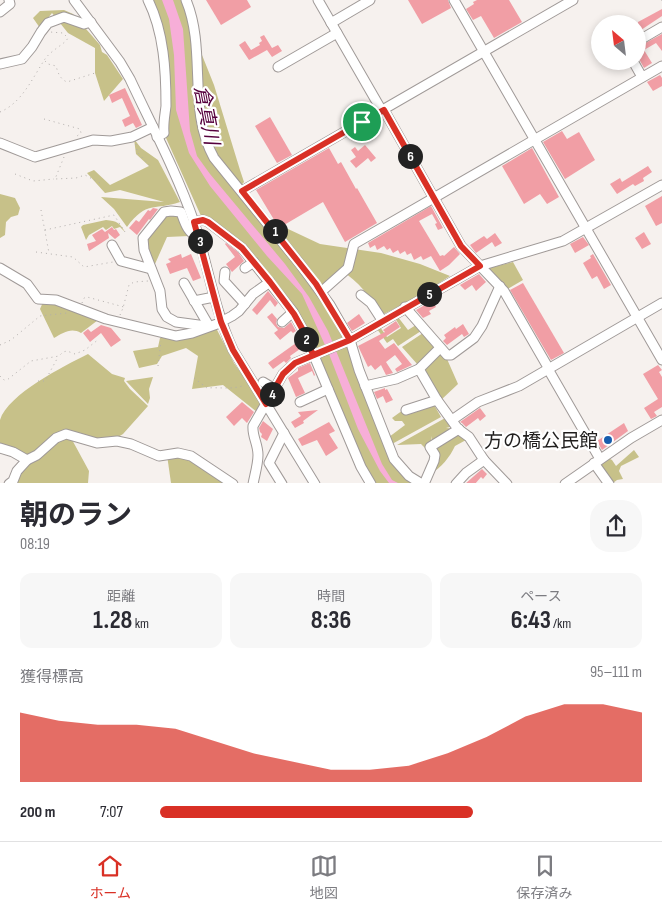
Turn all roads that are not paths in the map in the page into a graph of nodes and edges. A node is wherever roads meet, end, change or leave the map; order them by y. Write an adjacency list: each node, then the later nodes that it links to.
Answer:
1 (9, 0): 9 (street)
2 (74, 0): 10 (street)
3 (148, 0): 23 (street)
4 (186, 0): 27 (street)
5 (318, 0): 11 (street)
6 (370, 0): 11 (street)
7 (454, 0): 15 (street)
8 (573, 0): 15 (street)
9 (0, 12)
10 (91, 22): 16 (street); 22 (street)
11 (331, 22): 13 (street)
12 (662, 27): 14 (street)
13 (337, 33): 18 (street); 21 (street)
14 (646, 36)
15 (484, 52): 21 (street); 24 (street)
16 (0, 64)
17 (662, 66): 20 (street)
18 (278, 67)
19 (638, 70): 20 (street)
20 (642, 78): 24 (street)
21 (383, 111): 27 (street); 28 (street)
22 (153, 127): 23 (street); 25 (street)
23 (157, 137): 29 (street)
24 (535, 140): 28 (street); 30 (street)
25 (0, 143)
26 (662, 185): 30 (street)
27 (242, 191): 42 (street)
28 (434, 198): 34 (street); 42 (street)
29 (194, 222): 31 (street); 33 (street)
30 (586, 229): 34 (street); 50 (street)
31 (199, 238): 37 (street); 40 (street)
32 (112, 245): 37 (street)
33 (254, 262): 36 (street); 38 (street)
34 (480, 266): 41 (street); 48 (street)
35 (0, 268): 54 (street)
36 (245, 268)
37 (151, 269): 54 (street)
38 (270, 282): 47 (street); 49 (street)
39 (184, 283): 45 (street)
40 (211, 284): 44 (street); 47 (street)
41 (500, 286): 56 (street); 60 (street)
42 (321, 292): 55 (street)
43 (362, 295): 51 (street)
44 (214, 297): 45 (street); 52 (street)
45 (194, 301): 54 (street)
46 (662, 303): 50 (street)
47 (245, 304): 52 (street)
48 (405, 307): 51 (street); 56 (street)
49 (293, 312): 53 (street); 57 (street)
50 (637, 317): 58 (street); 60 (street)
51 (382, 320): 55 (street)
52 (221, 322): 54 (street); 67 (street)
53 (282, 322)
54 (209, 326)
55 (350, 340): 57 (street); 62 (street)
56 (440, 348): 59 (street)
57 (315, 354): 63 (street); 64 (street)
58 (662, 360)
59 (419, 369): 62 (street); 65 (street)
60 (548, 369): 69 (street); 76 (street)
61 (263, 382): 64 (street)
62 (365, 386): 83 (street)
63 (328, 389): 66 (street); 82 (street)
64 (277, 390): 67 (street)
65 (438, 400): 68 (street); 69 (street)
66 (300, 402)
67 (266, 404): 72 (street); 77 (street)
68 (406, 410)
69 (452, 420): 71 (street)
70 (662, 420): 76 (street)
71 (459, 429): 75 (street); 84 (street)
72 (284, 433): 80 (street); 81 (street)
73 (0, 448): 74 (street)
74 (27, 460): 78 (street); 79 (street)
75 (484, 460): 85 (street); 86 (street)
76 (597, 461): 87 (street); 88 (street)
77 (254, 480)
78 (12, 483)
79 (231, 483)
80 (281, 483)
81 (314, 483)
82 (370, 483)
83 (421, 483)
84 (423, 483)
85 (457, 483)
86 (507, 483)
87 (566, 483)
88 (608, 483)

